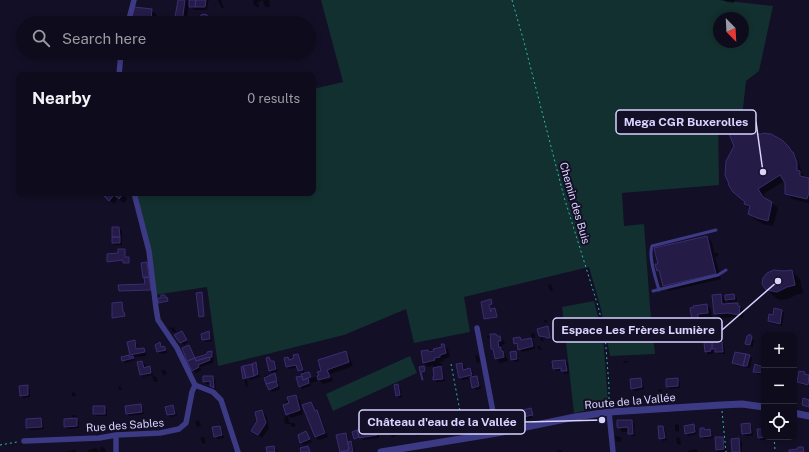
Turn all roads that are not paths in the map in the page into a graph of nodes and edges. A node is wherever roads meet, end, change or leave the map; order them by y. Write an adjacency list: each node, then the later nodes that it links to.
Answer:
1 (134, 0): 2 (street)
2 (130, 16)
3 (120, 60): 4 (street)
4 (119, 72)
5 (135, 196): 11 (street)
6 (716, 230): 8 (lane)
7 (726, 270): 8 (lane)
8 (659, 290): 9 (lane)
9 (653, 291)
10 (477, 328): 16 (street)
11 (195, 385): 17 (street, Rue des Sables); 20 (street)
12 (761, 407): 13 (street, Route de la Vallée)
13 (610, 412): 16 (street, Route de la Vallée); 22 (street)
14 (797, 414): 15 (street)
15 (809, 416)
16 (497, 433): 21 (street, Route de la Vallée)
17 (116, 435): 18 (street, Rue des Sables); 19 (street)
18 (24, 441)
19 (116, 452)
20 (238, 452)
21 (381, 452)
22 (613, 452)

